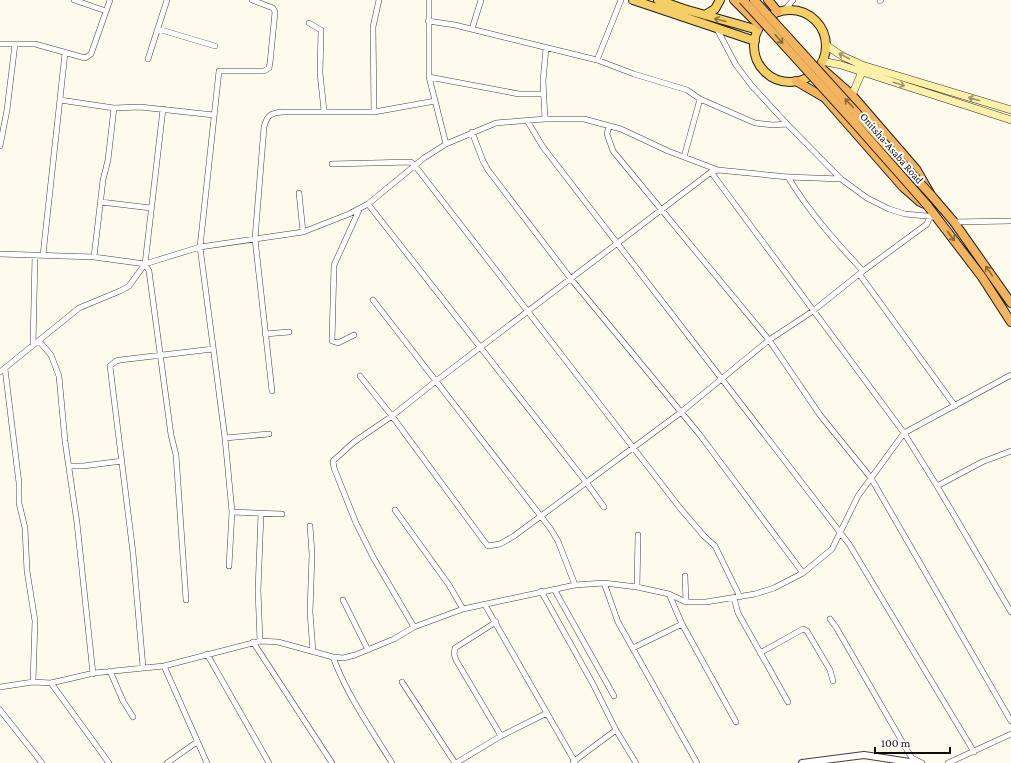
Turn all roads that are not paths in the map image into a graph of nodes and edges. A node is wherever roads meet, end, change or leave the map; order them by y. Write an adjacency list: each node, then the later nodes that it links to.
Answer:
1 (74, 0): 17 (street)
2 (110, 0): 17 (street)
3 (167, 0): 23 (street)
4 (252, 0): 49 (street)
5 (379, 0): 48 (street)
6 (429, 0): 20 (street)
7 (481, 0): 24 (street)
8 (621, 0): 34 (street)
9 (633, 0): 16 (main road)
10 (720, 0): 19 (main road)
11 (734, 0): 22 (highway)
12 (743, 0): 69 (highway, Onitsha-Asaba Road, one-way to 69, bridge)
13 (754, 0): 66 (highway, one-way to 13, bridge)
14 (768, 0): 18 (highway)
15 (793, 0): 18 (street)
16 (661, 4): 19 (main road); 25 (main road)
17 (106, 11): 32 (street)
18 (781, 11): 22 (main road); 29 (main road)
19 (705, 15): 22 (main road, one-way to 19)
20 (428, 21): 24 (street); 37 (street)
21 (309, 23): 47 (street)
22 (759, 28): 26 (main road)
23 (158, 29): 30 (street); 33 (street)
24 (472, 29): 31 (street)
25 (717, 29): 26 (main road); 53 (street)
26 (755, 41): 38 (main road)
27 (0, 44): 28 (street)
28 (15, 44): 32 (street); 57 (street)
29 (826, 45): 35 (main road); 46 (main road, one-way to 29)
30 (215, 46)
31 (546, 48): 34 (street); 39 (street)
32 (66, 53): 42 (street)
33 (148, 59)
34 (597, 60): 41 (street)
35 (821, 64): 36 (main road); 38 (main road); 40 (highway)
36 (862, 72): 40 (main road); 51 (main road, one-way to 51)
37 (429, 77): 39 (street); 43 (street)
38 (796, 81): 69 (highway)
39 (543, 94): 50 (street)
40 (852, 95): 66 (highway)
41 (700, 99): 53 (street); 58 (street)
42 (60, 100): 44 (street); 81 (street)
43 (435, 101): 48 (street); 56 (street)
44 (114, 108): 45 (street); 67 (street)
45 (163, 109): 49 (street); 70 (street)
46 (1011, 110)
47 (324, 111): 48 (street); 77 (street)
48 (374, 112)
49 (214, 114): 79 (street)
50 (545, 119): 52 (street); 54 (street)
51 (1011, 120)
52 (528, 122): 55 (street); 78 (street)
53 (787, 124): 64 (street)
54 (609, 126): 58 (street); 72 (street)
55 (472, 132): 56 (street); 86 (street)
56 (446, 144): 60 (street)
57 (0, 146)
58 (684, 157): 61 (street)
59 (332, 164): 60 (street)
60 (416, 166): 68 (street); 89 (street)
61 (718, 170): 62 (street); 63 (street)
62 (712, 172): 72 (street); 90 (street)
63 (788, 177): 64 (street); 85 (street)
64 (841, 179): 73 (street)
65 (299, 193): 76 (street)
66 (931, 195): 75 (highway)
67 (101, 202): 70 (street); 83 (street)
68 (368, 204): 71 (street); 98 (street)
69 (927, 205): 73 (highway, Onitsha-Asaba Road)
70 (151, 208): 84 (street)
71 (360, 208): 76 (street); 94 (street)
72 (663, 210): 78 (street); 95 (street)
73 (933, 217): 85 (street); 91 (highway, Onitsha-Asaba Road, one-way to 91)
74 (1011, 221): 75 (street)
75 (954, 222): 88 (highway, one-way to 75)
76 (303, 232): 77 (street)
77 (255, 239): 79 (street); 93 (street)
78 (618, 244): 86 (street); 105 (street)
79 (200, 246): 84 (street); 99 (street)
80 (0, 254): 82 (street)
81 (43, 254): 82 (street); 83 (street)
82 (35, 255): 97 (street)
83 (94, 257): 84 (street)
84 (145, 264): 96 (street); 100 (street)
85 (861, 273): 90 (street); 108 (street)
86 (571, 279): 89 (street); 109 (street)
87 (373, 300): 106 (street)
88 (1010, 301)
89 (528, 311): 98 (street); 114 (street)
90 (813, 311): 95 (street); 111 (street)
91 (1011, 322)
92 (288, 332): 93 (street)
93 (265, 334): 107 (street)
94 (354, 335)
95 (769, 340): 105 (street); 118 (street)
96 (39, 341): 97 (street); 117 (street)
97 (34, 344): 101 (street)
98 (480, 348): 106 (street); 119 (street)
99 (214, 349): 100 (street); 113 (street)
100 (160, 355): 116 (street); 141 (street)
101 (5, 368): 102 (street); 164 (street)
102 (0, 372)
103 (1011, 375): 108 (street)
104 (360, 376): 110 (street)
105 (722, 378): 109 (street); 128 (street)
106 (436, 381): 110 (street); 126 (street)
107 (272, 391)
108 (955, 406): 111 (street)
109 (680, 414): 114 (street); 131 (street)
110 (392, 416): 126 (street); 150 (street)
111 (904, 433): 118 (street); 120 (street)
112 (269, 434): 113 (street)
113 (225, 438): 123 (street)
114 (634, 448): 119 (street); 139 (street)
115 (1011, 451): 120 (street)
116 (122, 461): 117 (street); 160 (street)
117 (69, 466): 162 (street)
118 (872, 478): 128 (street); 173 (street)
119 (586, 482): 121 (street); 126 (street)
120 (937, 486): 146 (street)
121 (604, 507)
122 (395, 510): 145 (street)
123 (232, 512): 124 (street); 130 (street)
124 (261, 514): 125 (street); 151 (street)
125 (282, 514)
126 (540, 516): 134 (street)
127 (310, 526): 155 (street)
128 (839, 532): 131 (street); 179 (street)
129 (638, 535): 135 (street)
130 (230, 566)
131 (803, 573): 139 (street)
132 (685, 576): 143 (street)
133 (604, 583): 134 (street); 135 (street); 153 (street)
134 (575, 585): 136 (street)
135 (637, 587): 138 (street)
136 (554, 589): 137 (street); 168 (street)
137 (541, 591): 144 (street); 175 (street)
138 (669, 594): 143 (street); 149 (street)
139 (740, 597): 140 (street)
140 (734, 598): 143 (street); 156 (street)
141 (186, 600)
142 (343, 600): 154 (street)
143 (686, 602)
144 (485, 605): 145 (street); 148 (street)
145 (463, 609): 150 (street)
146 (1011, 612)
147 (830, 618): 193 (street)
148 (496, 622): 171 (street); 177 (street)
149 (682, 624): 153 (street); 174 (street)
150 (414, 627): 154 (street)
151 (260, 641): 152 (street); 155 (street)
152 (253, 642): 157 (street); 186 (street)
153 (633, 648): 190 (street)
154 (368, 650): 158 (street)
155 (312, 652): 158 (street)
156 (760, 653): 163 (street); 169 (street)
157 (207, 654): 159 (street); 185 (street)
158 (333, 657): 187 (street)
159 (164, 666): 160 (street); 178 (street)
160 (143, 667): 161 (street)
161 (110, 671): 162 (street); 172 (street)
162 (93, 674): 166 (street)
163 (833, 681)
164 (33, 682): 166 (street); 167 (street)
165 (402, 682): 188 (street)
166 (52, 683): 182 (street)
167 (0, 687)
168 (614, 696)
169 (788, 702)
170 (0, 710): 181 (street)
171 (547, 713): 177 (street); 180 (street)
172 (133, 717)
173 (1011, 721)
174 (736, 722)
175 (616, 730): 180 (street); 189 (street)
176 (1011, 734): 179 (street)
177 (501, 736): 188 (street)
178 (197, 742): 183 (street); 184 (street)
179 (974, 752): 194 (street)
180 (574, 762)
181 (42, 763)
182 (109, 763)
183 (167, 763)
184 (206, 763)
185 (269, 763)
186 (332, 763)
187 (392, 763)
188 (456, 763)
189 (636, 763)
190 (697, 763)
191 (802, 763): 192 (street)
192 (914, 763)
193 (922, 763)
194 (948, 763)

